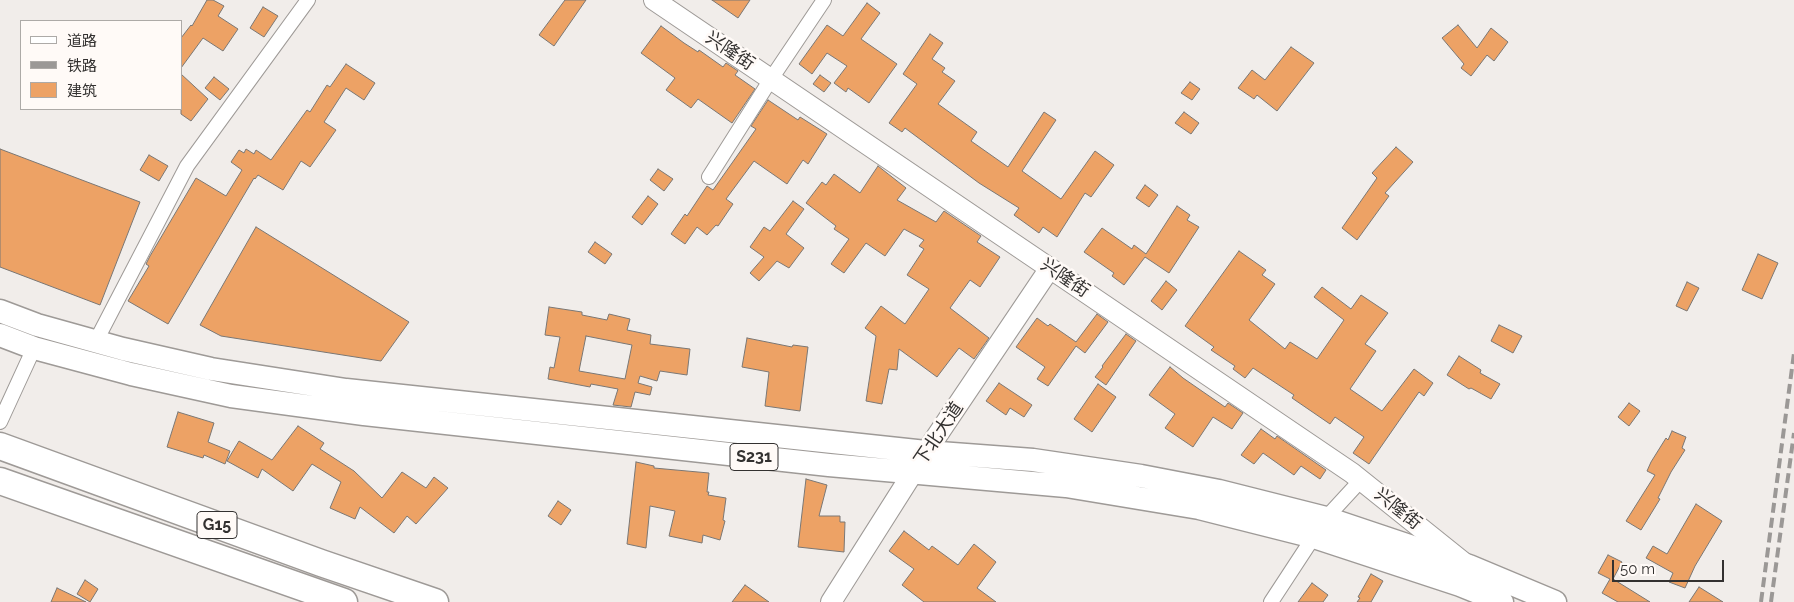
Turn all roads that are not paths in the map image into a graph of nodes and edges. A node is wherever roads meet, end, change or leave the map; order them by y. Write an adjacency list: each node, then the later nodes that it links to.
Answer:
1 (308, 0): 9 (street)
2 (654, 0): 4 (street, 兴隆街)
3 (824, 0): 4 (street)
4 (771, 79): 5 (street); 6 (street, 兴隆街)
5 (709, 178)
6 (1050, 268): 13 (street, 下北大道); 15 (street, 兴隆街)
7 (0, 311): 9 (main road, S231)
8 (0, 335): 10 (main road, S231)
9 (96, 341): 13 (main road, S231)
10 (34, 348): 11 (street); 14 (main road, S231)
11 (0, 422)
12 (0, 446): 21 (highway, G15)
13 (926, 452): 14 (street, 下北大道); 17 (main road, S231)
14 (913, 472): 18 (main road, S231); 22 (street, 下北大道)
15 (1360, 480): 17 (street); 19 (street, 兴隆街)
16 (0, 481): 20 (highway, G15)
17 (1326, 518): 18 (street); 19 (main road, S231)
18 (1314, 537): 23 (street); 24 (main road, S231)
19 (1469, 566): 25 (main road)
20 (344, 602)
21 (435, 602)
22 (831, 602)
23 (1271, 602)
24 (1502, 602)
25 (1555, 602)

